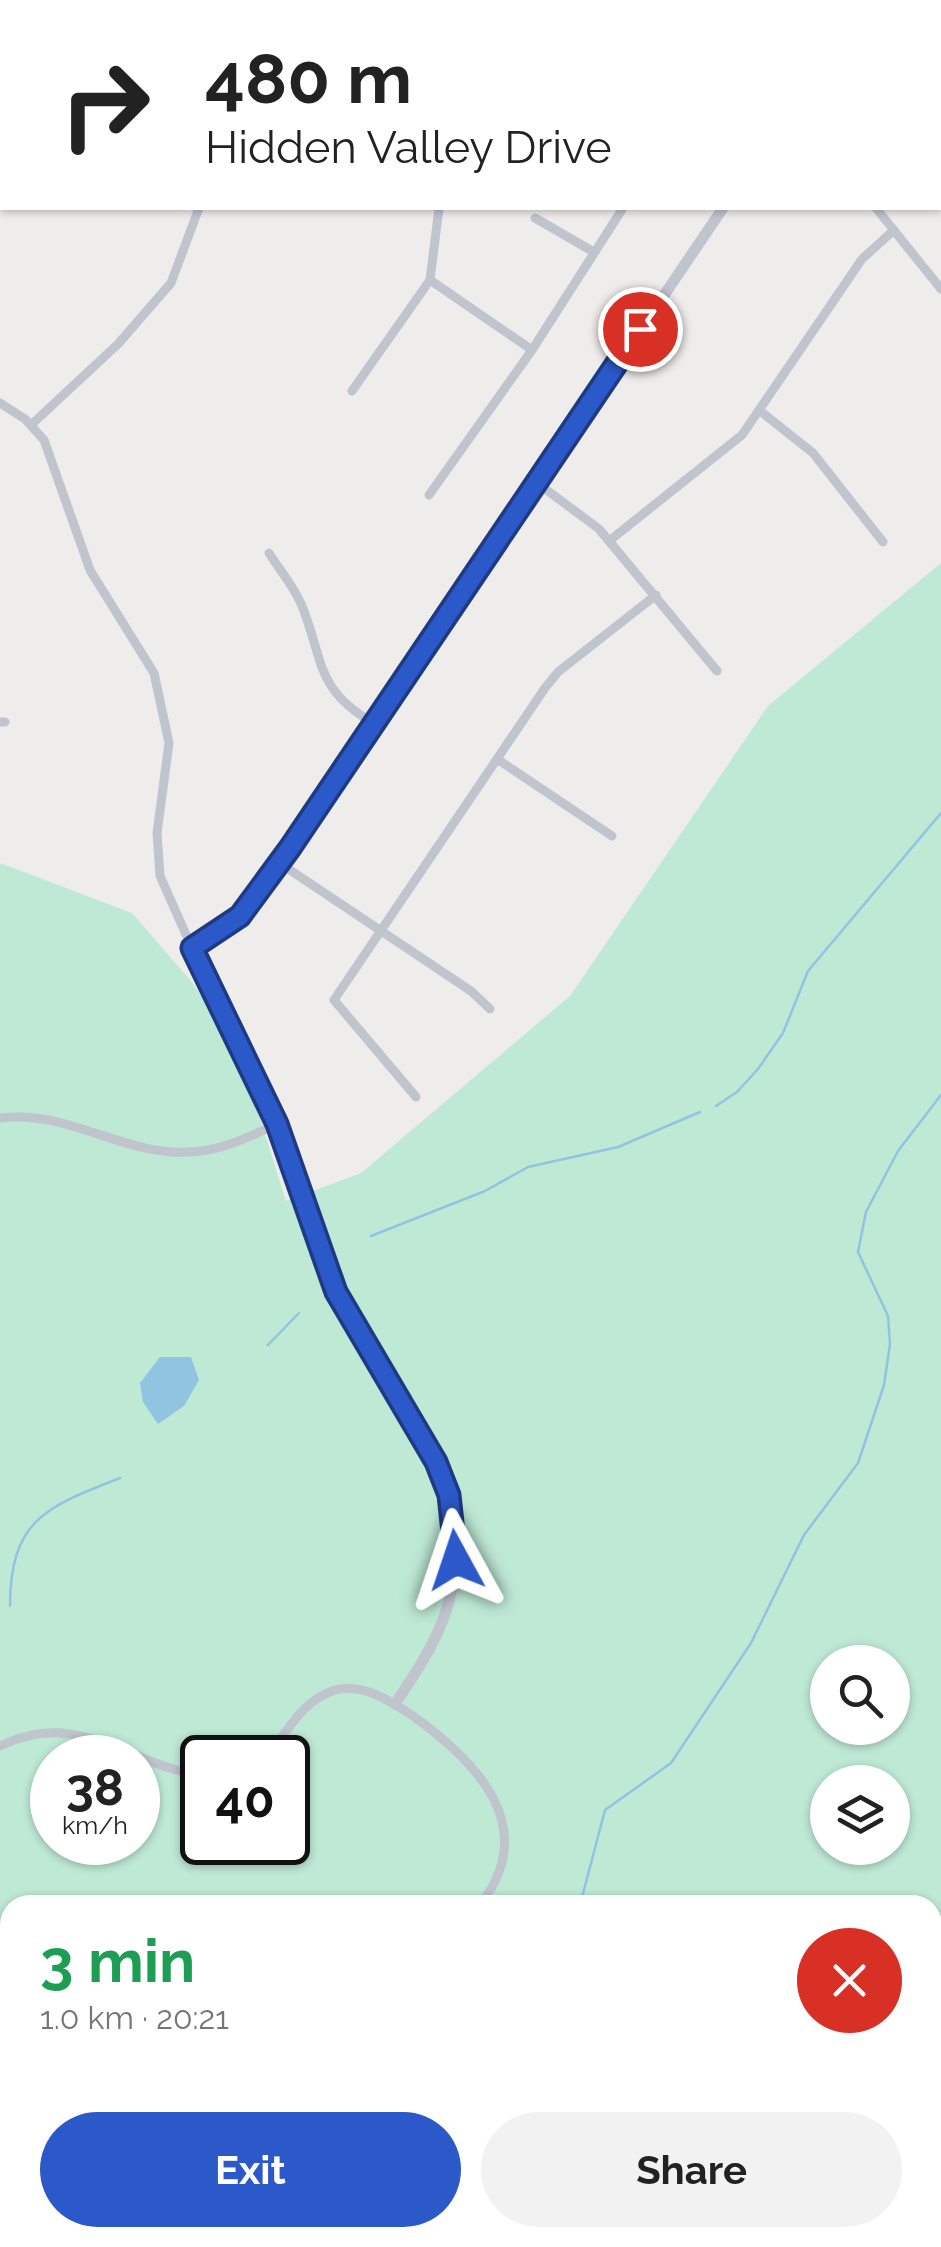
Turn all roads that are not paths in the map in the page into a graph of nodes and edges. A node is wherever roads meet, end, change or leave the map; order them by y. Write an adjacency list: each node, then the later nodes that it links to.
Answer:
1 (198, 210): 15 (street)
2 (439, 210): 9 (street)
3 (622, 210): 8 (street)
4 (722, 210): 16 (street)
5 (878, 210): 7 (street)
6 (535, 218): 8 (street)
7 (894, 230): 10 (street); 14 (street)
8 (592, 251): 11 (street)
9 (430, 280): 11 (street); 12 (street)
10 (941, 289)
11 (532, 350): 17 (street)
12 (352, 391)
13 (0, 403): 15 (street)
14 (759, 410): 18 (street); 19 (street)
15 (30, 426): 28 (street)
16 (536, 482): 18 (street); 23 (street)
17 (429, 495)
18 (609, 541): 21 (street)
19 (883, 542)
20 (268, 552): 23 (street)
21 (656, 595): 22 (street); 24 (street)
22 (717, 671)
23 (373, 723): 26 (street)
24 (497, 760): 25 (street); 27 (street)
25 (612, 836)
26 (278, 862): 27 (street); 28 (street)
27 (381, 931): 29 (street); 30 (street)
28 (192, 948): 32 (street)
29 (490, 1010)
30 (416, 1097)
31 (0, 1118): 32 (street)
32 (277, 1124): 33 (street)
33 (395, 1704): 34 (street); 37 (street)
34 (282, 1735)
35 (0, 1746): 36 (street)
36 (180, 1768)
37 (488, 1895)

